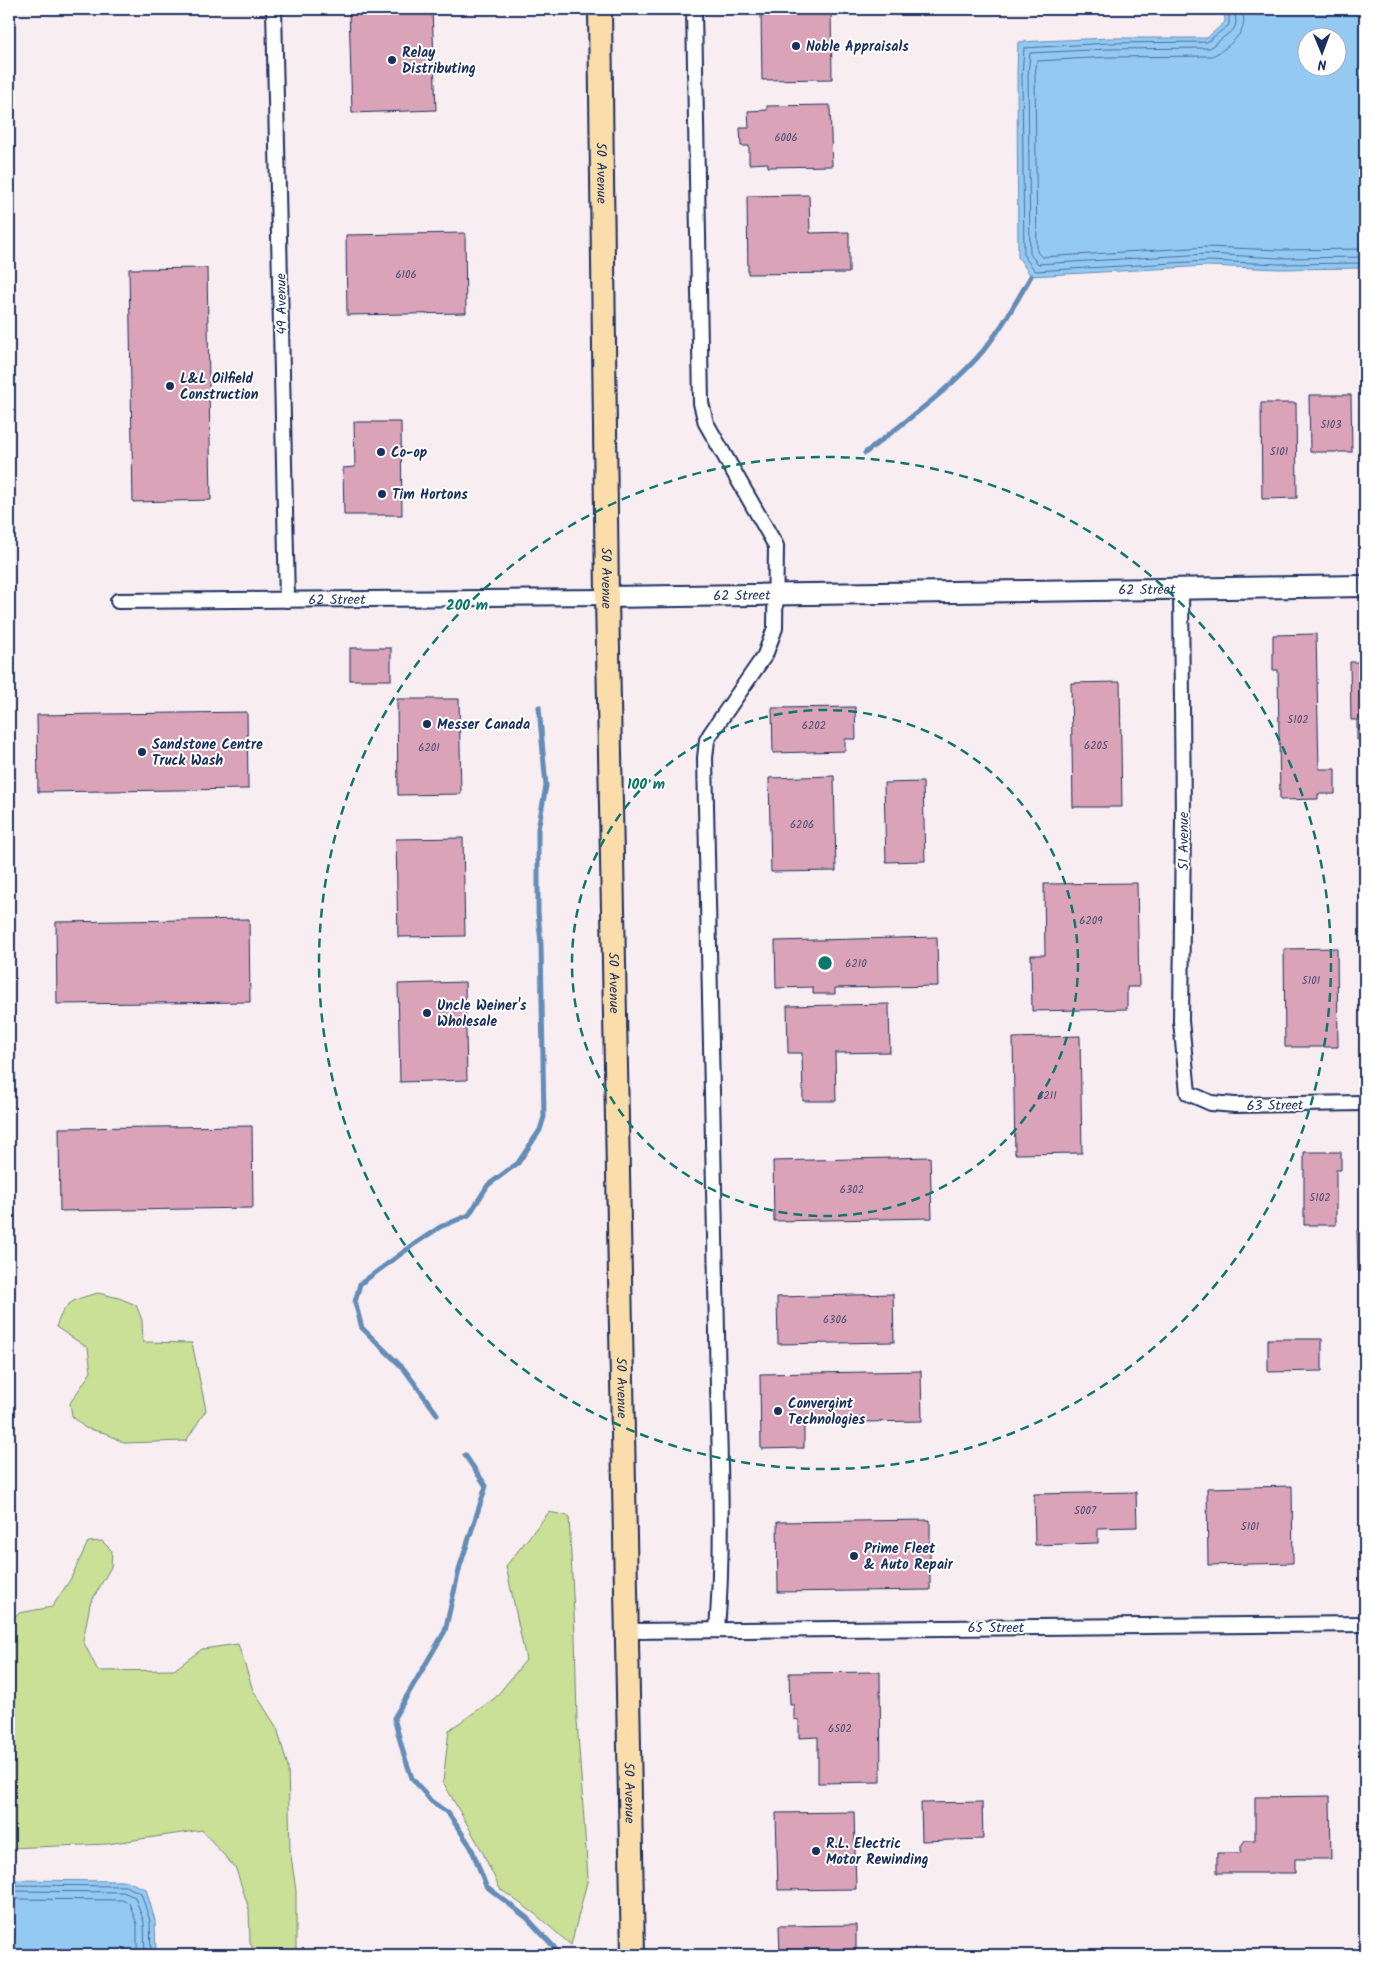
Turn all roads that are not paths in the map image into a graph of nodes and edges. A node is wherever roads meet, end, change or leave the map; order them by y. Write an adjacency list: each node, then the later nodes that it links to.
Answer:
1 (274, 9): 9 (street, 49 Avenue)
2 (600, 9): 7 (main road, 50 Avenue)
3 (694, 9): 6 (street)
4 (1365, 586): 5 (main road, 62 Street)
5 (1181, 589): 6 (main road, 62 Street); 10 (street, 51 Avenue)
6 (775, 594): 7 (main road, 62 Street); 13 (street)
7 (607, 597): 9 (street, 62 Street); 14 (main road, 50 Avenue)
8 (118, 600): 9 (street, 62 Street)
9 (287, 600)
10 (1188, 1092): 11 (street, 63 Street)
11 (1365, 1103)
12 (1365, 1624): 13 (street, 65 Street)
13 (717, 1630): 14 (street, 65 Street)
14 (626, 1631): 15 (main road, 50 Avenue)
15 (633, 1955)

